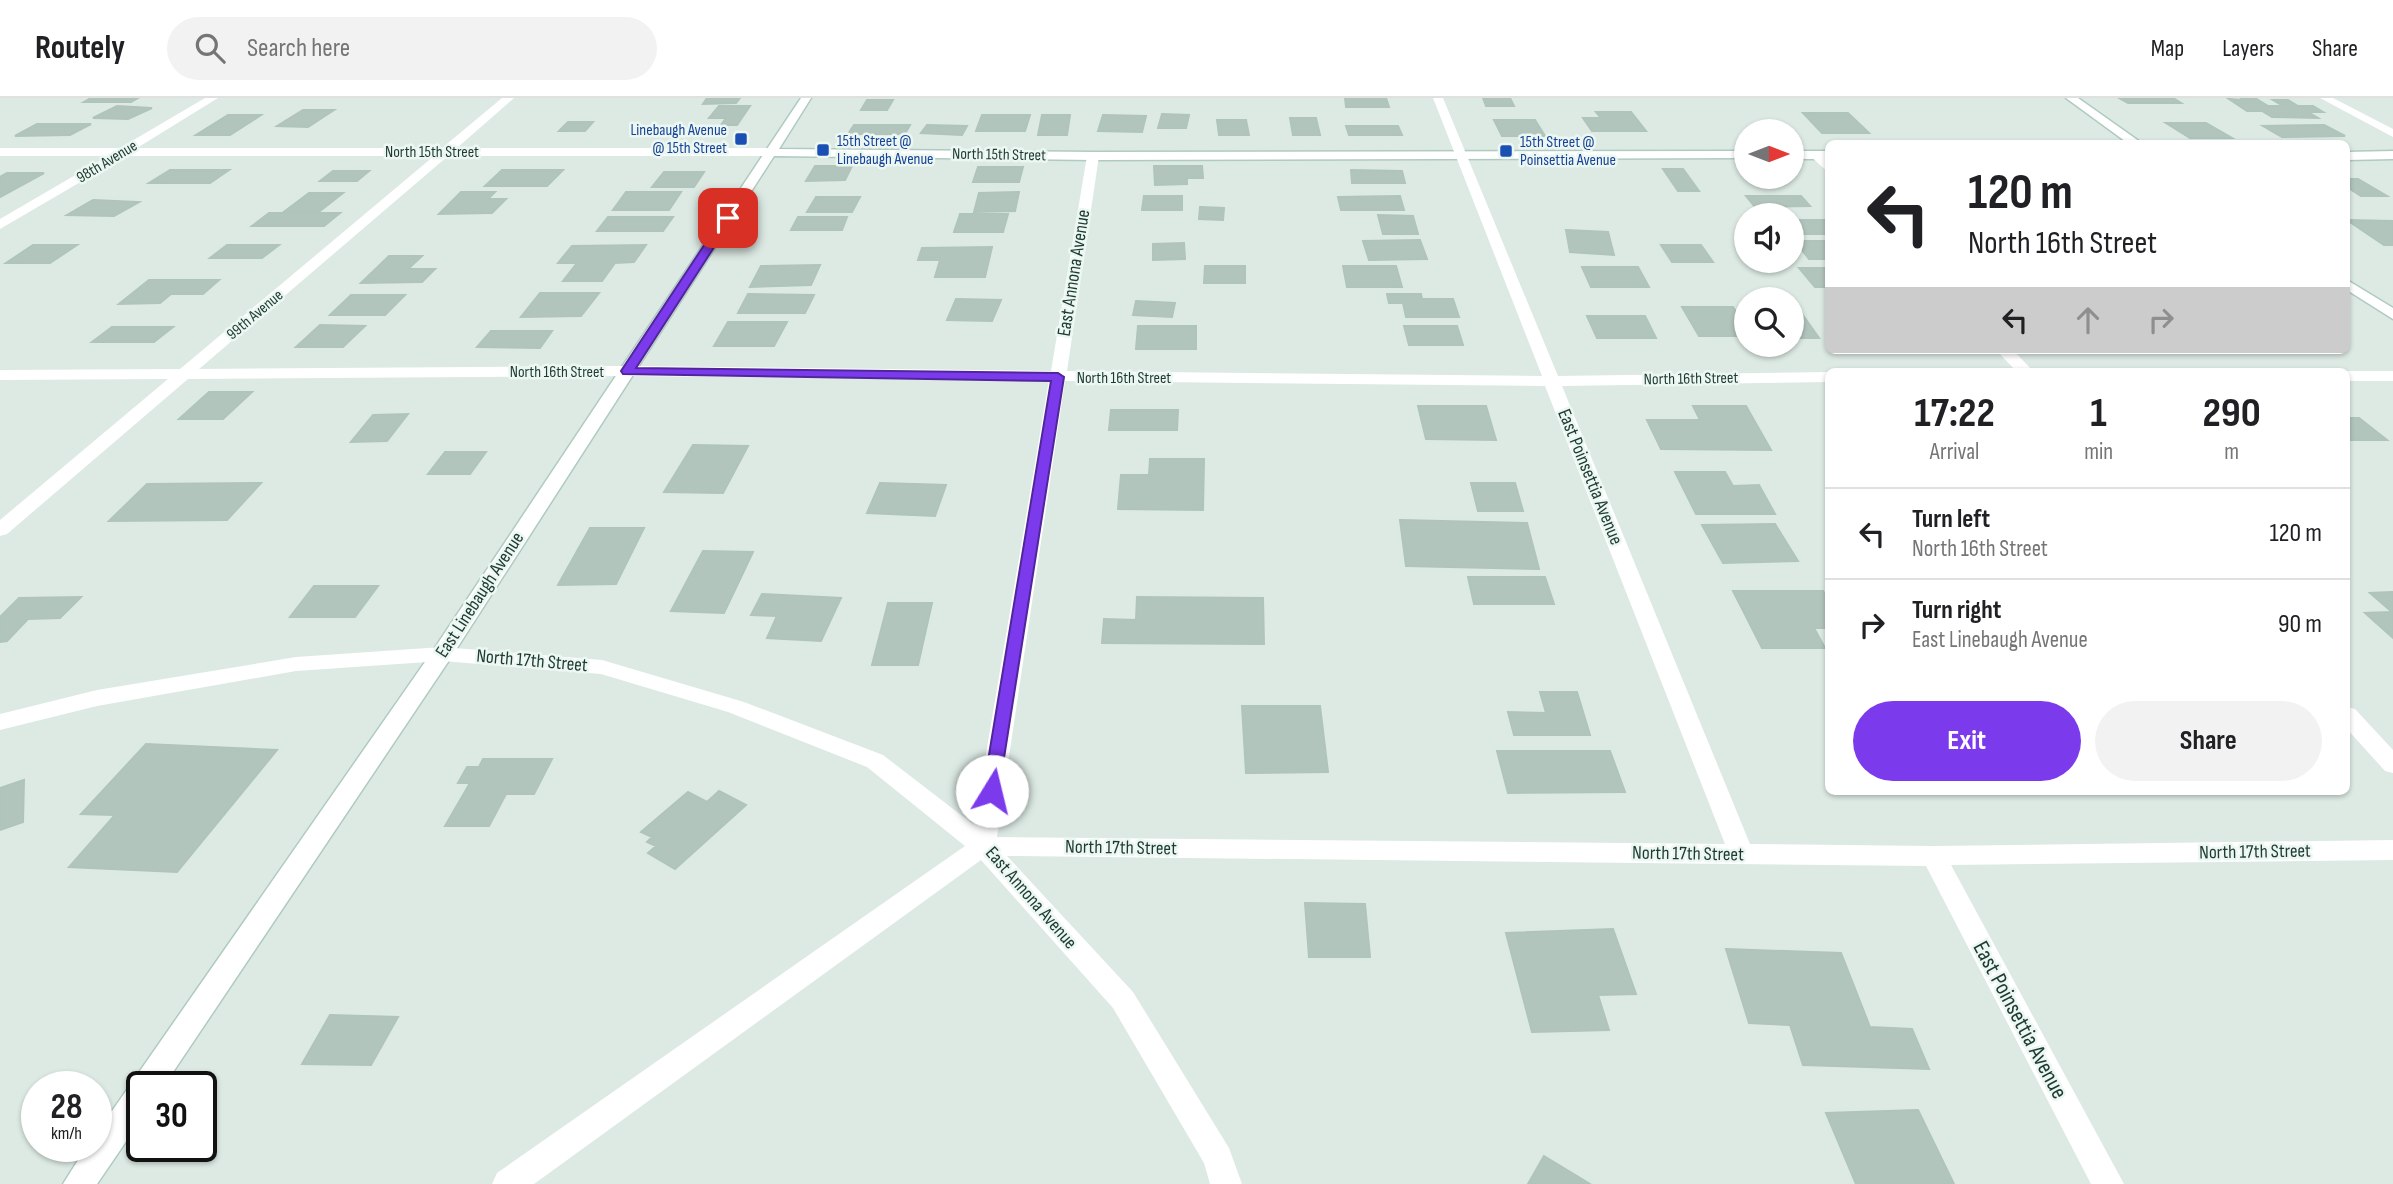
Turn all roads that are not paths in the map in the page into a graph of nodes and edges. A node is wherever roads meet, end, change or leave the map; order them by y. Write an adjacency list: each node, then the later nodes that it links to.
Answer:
1 (214, 98): 9 (street, 98th Avenue)
2 (509, 98): 11 (street, 99th Avenue)
3 (806, 98): 12 (street, East Linebaugh Avenue)
4 (1438, 98): 13 (street, East Poinsettia Avenue)
5 (2071, 98): 8 (street)
6 (2325, 98): 7 (street)
7 (2393, 134)
8 (2131, 140)
9 (124, 151): 10 (street, North 15th Street); 11 (street, North 15th Street); 20 (street, 98th Avenue)
10 (0, 152)
11 (446, 152): 12 (street, North 15th Street); 26 (street, 99th Avenue)
12 (771, 152): 18 (street, North 15th Street); 25 (street, East Linebaugh Avenue)
13 (1459, 155): 14 (street, North 15th Street); 18 (street, North 15th Street); 32 (street, East Poinsettia Avenue)
14 (1734, 155)
15 (1804, 155): 16 (street)
16 (1822, 155)
17 (2393, 155): 19 (street)
18 (1093, 156): 30 (street, East Annona Avenue)
19 (2350, 156)
20 (0, 225)
21 (2350, 286): 22 (street)
22 (2393, 315)
23 (2008, 354): 24 (street)
24 (2022, 368)
25 (627, 371): 26 (street, North 16th Street); 30 (street, North 16th Street); 34 (street, East Linebaugh Avenue)
26 (186, 374): 27 (street, North 16th Street); 33 (street, 99th Avenue)
27 (0, 375)
28 (2350, 376): 29 (street)
29 (2393, 376)
30 (1058, 377): 32 (street, North 16th Street); 38 (street, East Annona Avenue)
31 (1825, 377): 32 (street, North 16th Street)
32 (1551, 381): 40 (street, East Poinsettia Avenue)
33 (0, 530)
34 (442, 654): 36 (street, North 17th Street); 38 (street, North 17th Street); 42 (street, East Linebaugh Avenue)
35 (2350, 718): 37 (street)
36 (0, 722)
37 (2393, 765)
38 (983, 846): 40 (street, North 17th Street); 45 (street); 46 (street, East Annona Avenue)
39 (2393, 850): 41 (street, North 17th Street)
40 (1742, 855): 41 (street, North 17th Street)
41 (1933, 856): 47 (street, East Poinsettia Avenue)
42 (157, 1071)
43 (126, 1116): 44 (street)
44 (79, 1184)
45 (508, 1184)
46 (1226, 1184)
47 (2108, 1184)

